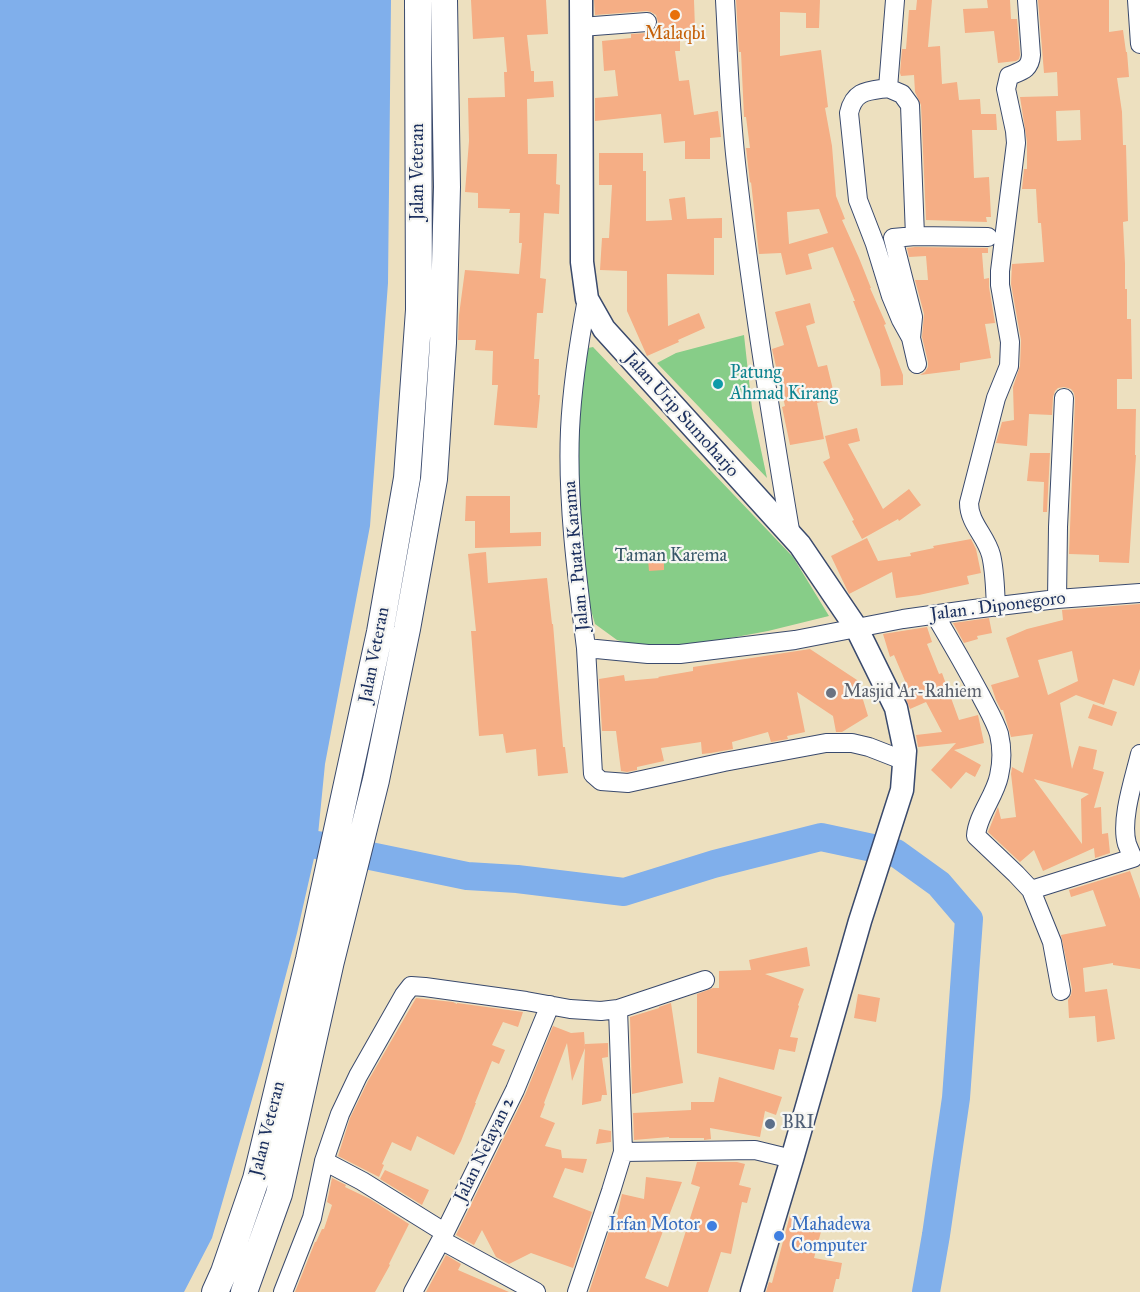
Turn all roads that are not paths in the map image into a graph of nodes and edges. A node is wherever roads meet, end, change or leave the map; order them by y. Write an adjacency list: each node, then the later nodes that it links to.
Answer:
1 (418, 0): 31 (highway, Jalan Veteran)
2 (444, 0): 31 (highway, Jalan Veteran)
3 (581, 0): 9 (main road, Jalan Urip Sumoharjo)
4 (725, 0): 20 (street)
5 (895, 0): 11 (street)
6 (1027, 0): 23 (street)
7 (1137, 0): 10 (street)
8 (647, 22): 9 (street)
9 (581, 27): 16 (main road, Jalan Urip Sumoharjo)
10 (1140, 44)
11 (888, 88): 12 (street); 15 (street)
12 (915, 236): 13 (street); 14 (street)
13 (988, 237)
14 (893, 238): 15 (street); 17 (street)
15 (874, 244): 17 (street)
16 (587, 299): 20 (main road, Jalan Urip Sumoharjo); 26 (street, Jalan . Puata Karama)
17 (911, 338): 18 (street)
18 (917, 364)
19 (1064, 398): 22 (street)
20 (791, 536): 25 (main road, Jalan Urip Sumoharjo)
21 (1140, 593): 22 (street, Jalan . Diponegoro)
22 (1057, 599): 23 (street, Jalan . Diponegoro)
23 (996, 607): 24 (street, Jalan . Diponegoro)
24 (934, 615): 25 (street, Jalan . Diponegoro); 30 (street)
25 (857, 629): 26 (street, Jalan . Puata Karama); 28 (main road, Jalan Urip Sumoharjo)
26 (585, 648): 28 (street)
27 (1140, 754): 29 (street)
28 (905, 761): 37 (main road, Jalan Urip Sumoharjo)
29 (1136, 861): 30 (street)
30 (1031, 890): 33 (street)
31 (320, 960): 40 (highway, Jalan Veteran); 41 (highway, Jalan Veteran)
32 (705, 980): 35 (street)
33 (1061, 991)
34 (550, 1005): 35 (street); 38 (street); 39 (street, Jalan Nelayan 2)
35 (618, 1009): 36 (street)
36 (623, 1152): 37 (street); 45 (street)
37 (792, 1160): 46 (main road, Jalan Urip Sumoharjo)
38 (324, 1161): 39 (street); 42 (street)
39 (443, 1236): 43 (street, Jalan Nelayan 2); 44 (street)
40 (215, 1292)
41 (244, 1292)
42 (283, 1292)
43 (413, 1292)
44 (536, 1292)
45 (577, 1292)
46 (752, 1292)

